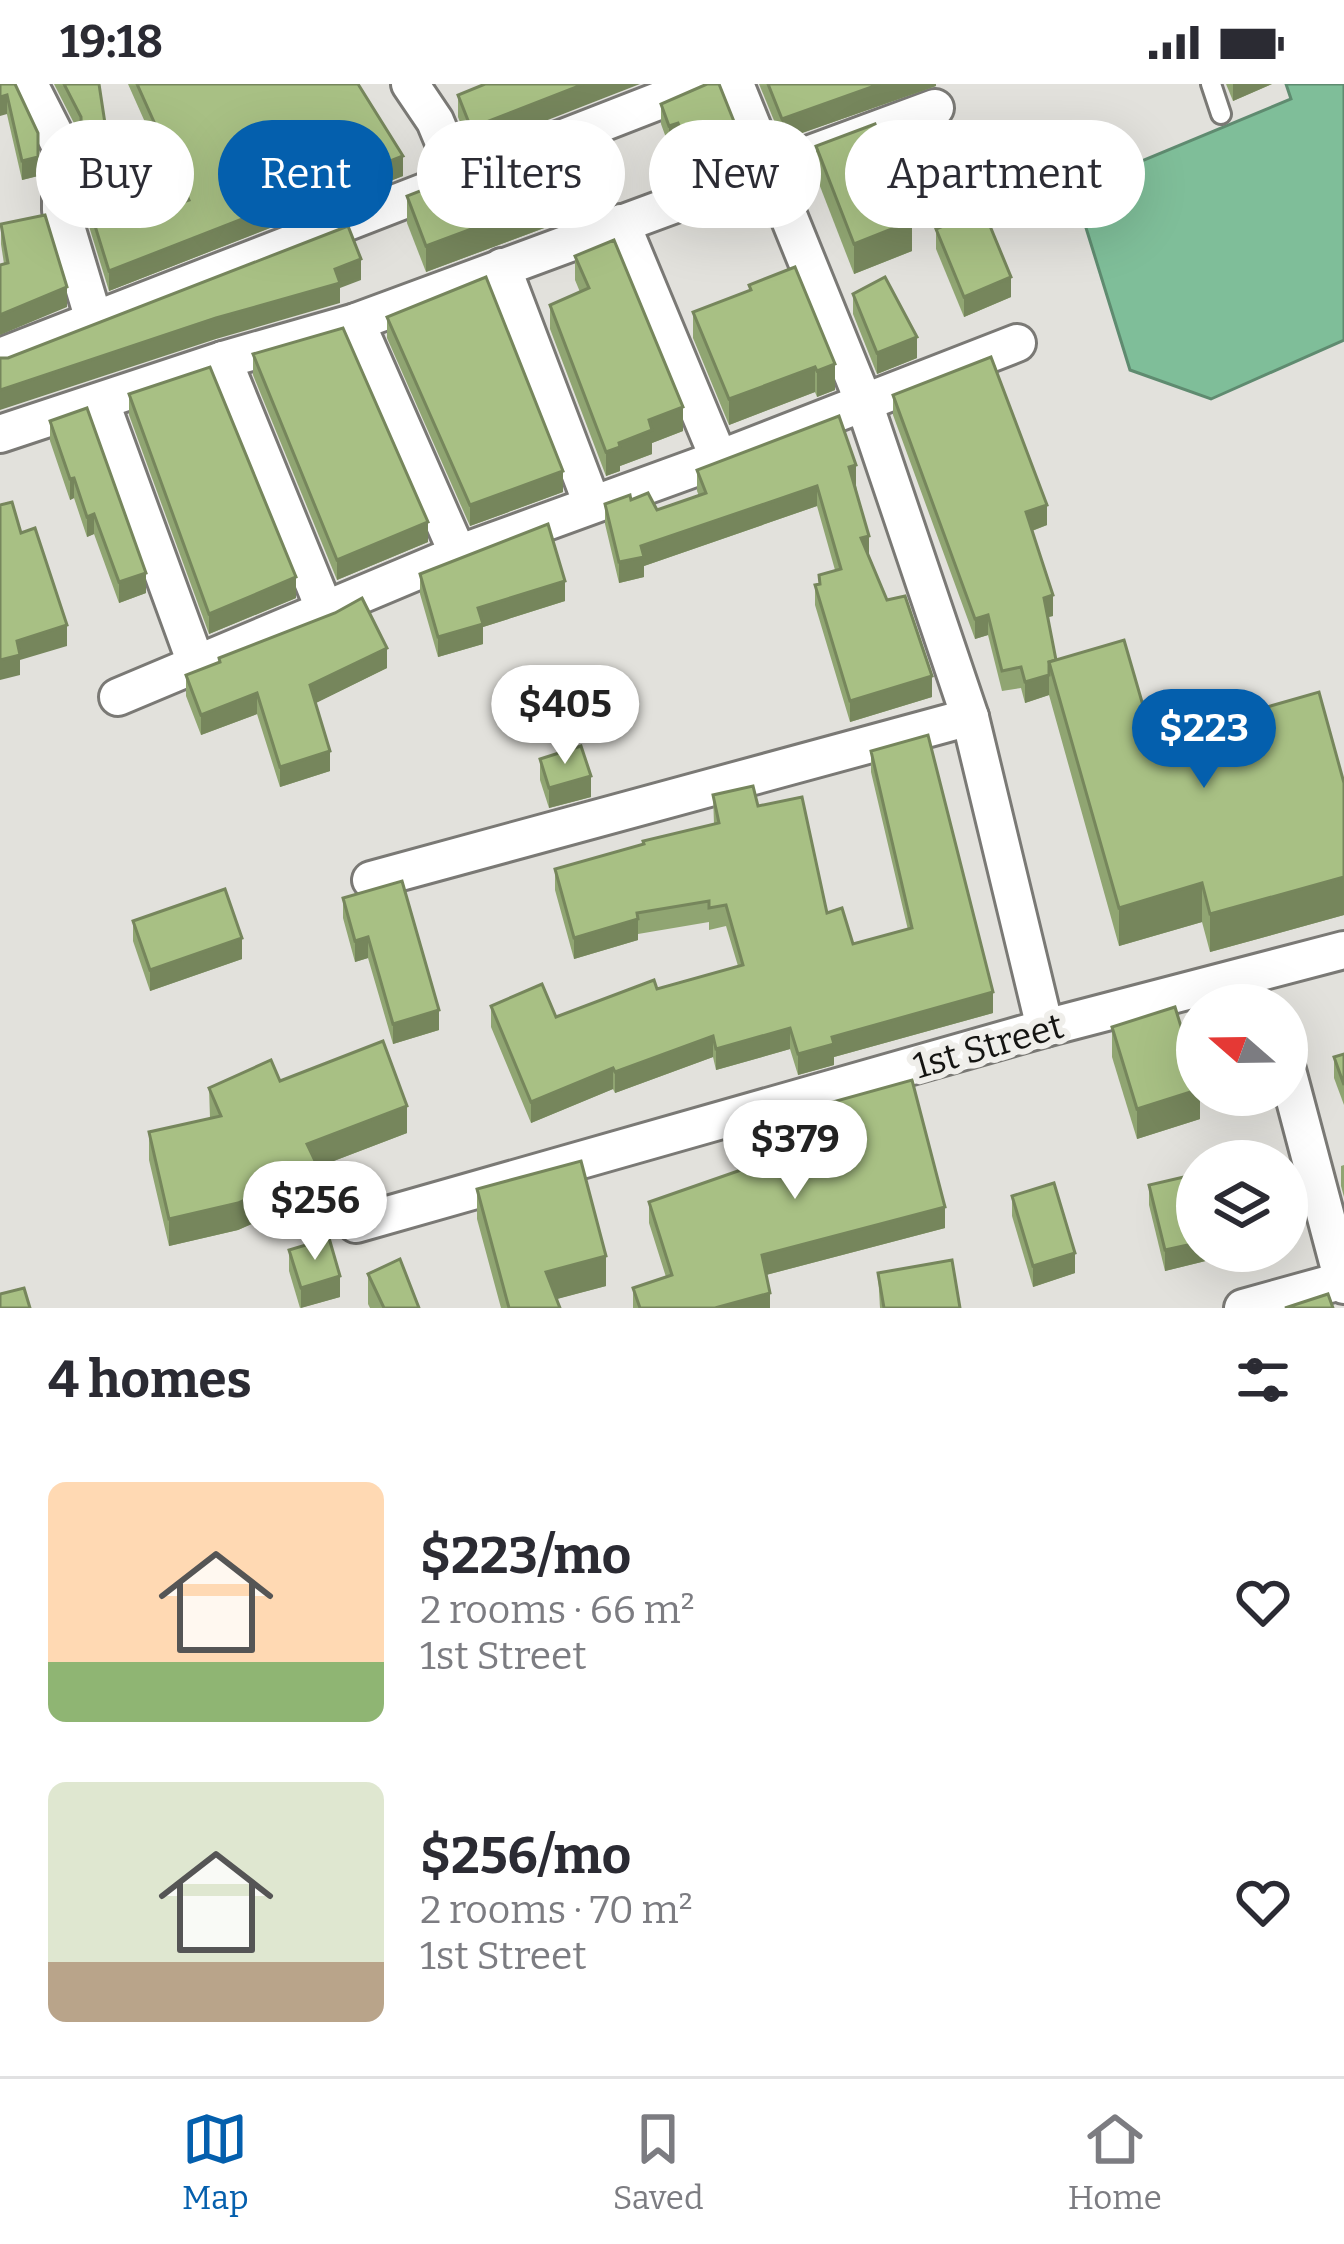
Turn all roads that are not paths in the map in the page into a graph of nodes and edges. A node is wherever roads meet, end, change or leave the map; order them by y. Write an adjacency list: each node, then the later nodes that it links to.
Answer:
1 (29, 84): 17 (street)
2 (410, 84): 8 (street)
3 (702, 84): 9 (street)
4 (735, 84): 10 (street)
5 (1211, 84): 7 (lane)
6 (935, 108): 11 (street)
7 (1221, 115)
8 (434, 120)
9 (607, 120)
10 (750, 120)
11 (821, 150)
12 (417, 192): 17 (street)
13 (607, 228): 16 (street)
14 (623, 228): 25 (street)
15 (794, 228): 22 (street)
16 (502, 267): 18 (street); 26 (street)
17 (94, 320): 20 (street)
18 (356, 322): 21 (street); 27 (street)
19 (1017, 343): 22 (street)
20 (0, 357)
21 (223, 360): 23 (street); 28 (street)
22 (863, 400): 25 (street); 31 (street)
23 (101, 403): 24 (street); 29 (street)
24 (0, 434)
25 (719, 459): 26 (street)
26 (592, 504): 27 (street)
27 (458, 554): 28 (street)
28 (326, 613): 29 (street)
29 (197, 666): 30 (street)
30 (118, 697)
31 (970, 717): 32 (street); 36 (street)
32 (371, 880)
33 (1344, 950): 34 (street, 1st Street)
34 (1276, 984)
35 (1176, 1005): 36 (street, 1st Street)
36 (1045, 1028): 38 (street, 1st Street)
37 (1299, 1116): 39 (street)
38 (356, 1224)
39 (1344, 1282): 40 (street)
40 (1243, 1308)

